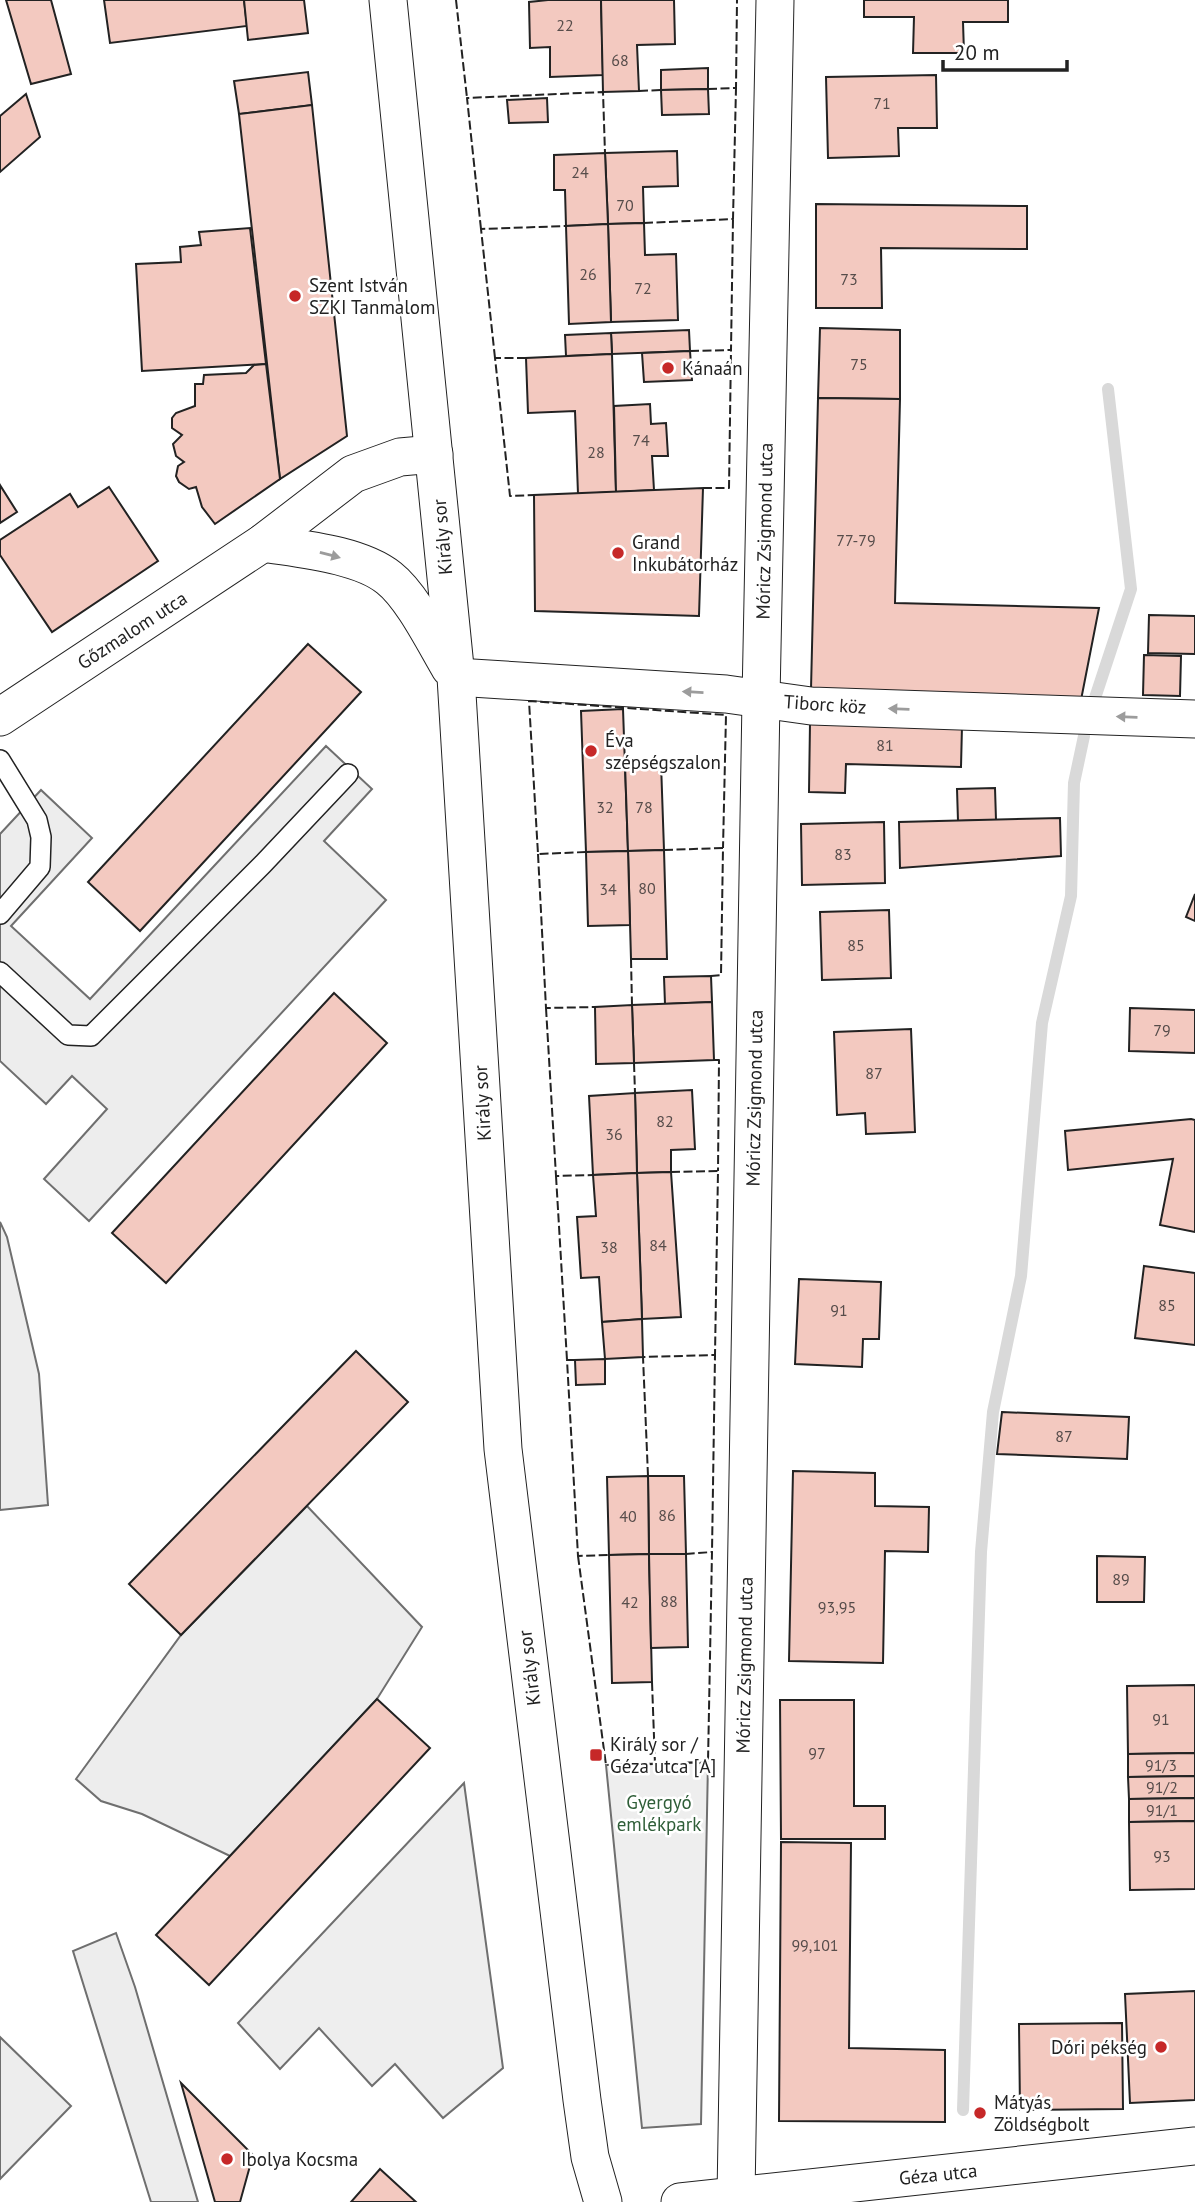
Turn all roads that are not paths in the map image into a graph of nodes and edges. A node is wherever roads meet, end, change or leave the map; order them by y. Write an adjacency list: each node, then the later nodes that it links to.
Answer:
1 (388, 0): 3 (street, Király sor)
2 (775, 0): 6 (street, Móricz Zsigmond utca)
3 (434, 454): 4 (street, Gőzmalom utca); 5 (street, Király sor)
4 (263, 543): 5 (street, one-way to 5); 7 (street, Gőzmalom utca)
5 (456, 677): 6 (street, Tiborc köz, one-way to 5); 15 (street, Király sor)
6 (761, 699): 8 (street, Tiborc köz, one-way to 6); 14 (street, Móricz Zsigmond utca)
7 (0, 717)
8 (1195, 719)
9 (0, 760): 11 (lane)
10 (348, 774): 12 (lane)
11 (0, 914)
12 (0, 972)
13 (1195, 2146): 14 (street, Géza utca)
14 (736, 2196): 16 (street, Géza utca)
15 (603, 2202)
16 (680, 2202)

